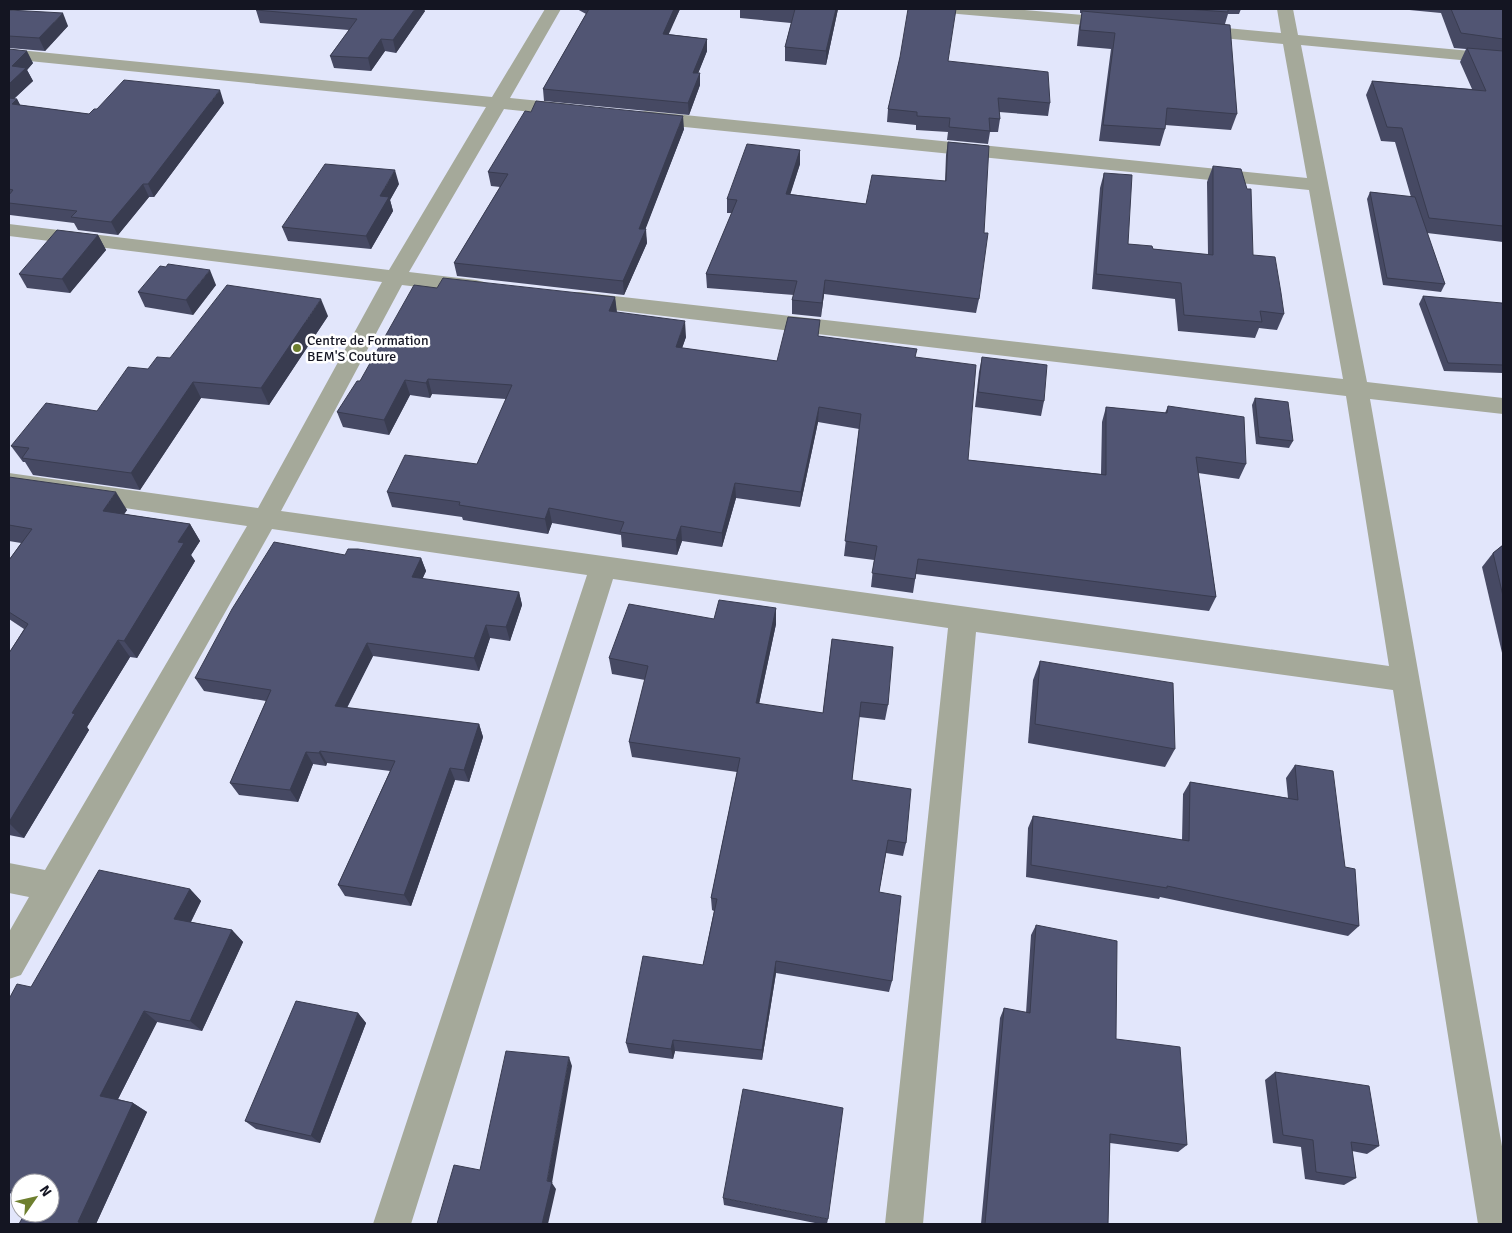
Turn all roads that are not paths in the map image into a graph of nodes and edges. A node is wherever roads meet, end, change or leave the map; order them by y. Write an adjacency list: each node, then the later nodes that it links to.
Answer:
1 (554, 9): 9 (street)
2 (958, 9): 4 (street)
3 (1285, 9): 6 (street)
4 (1134, 25)
5 (1173, 28): 6 (street)
6 (1290, 39): 8 (street); 12 (street)
7 (9, 54): 9 (street)
8 (1503, 59)
9 (498, 102): 10 (street); 14 (street)
10 (587, 111)
11 (627, 115): 12 (street)
12 (1318, 186): 17 (street)
13 (9, 230): 14 (street)
14 (395, 278): 15 (street); 20 (street)
15 (494, 289)
16 (563, 297): 17 (street)
17 (1356, 387): 18 (street); 23 (street)
18 (1503, 406)
19 (9, 482): 20 (street)
20 (265, 518): 21 (street); 25 (street)
21 (603, 568): 22 (street); 27 (street)
22 (963, 620): 23 (street); 28 (street)
23 (1404, 680): 29 (street)
24 (9, 878): 25 (street)
25 (52, 887): 26 (street)
26 (9, 963)
27 (392, 1224)
28 (904, 1224)
29 (1496, 1224)

